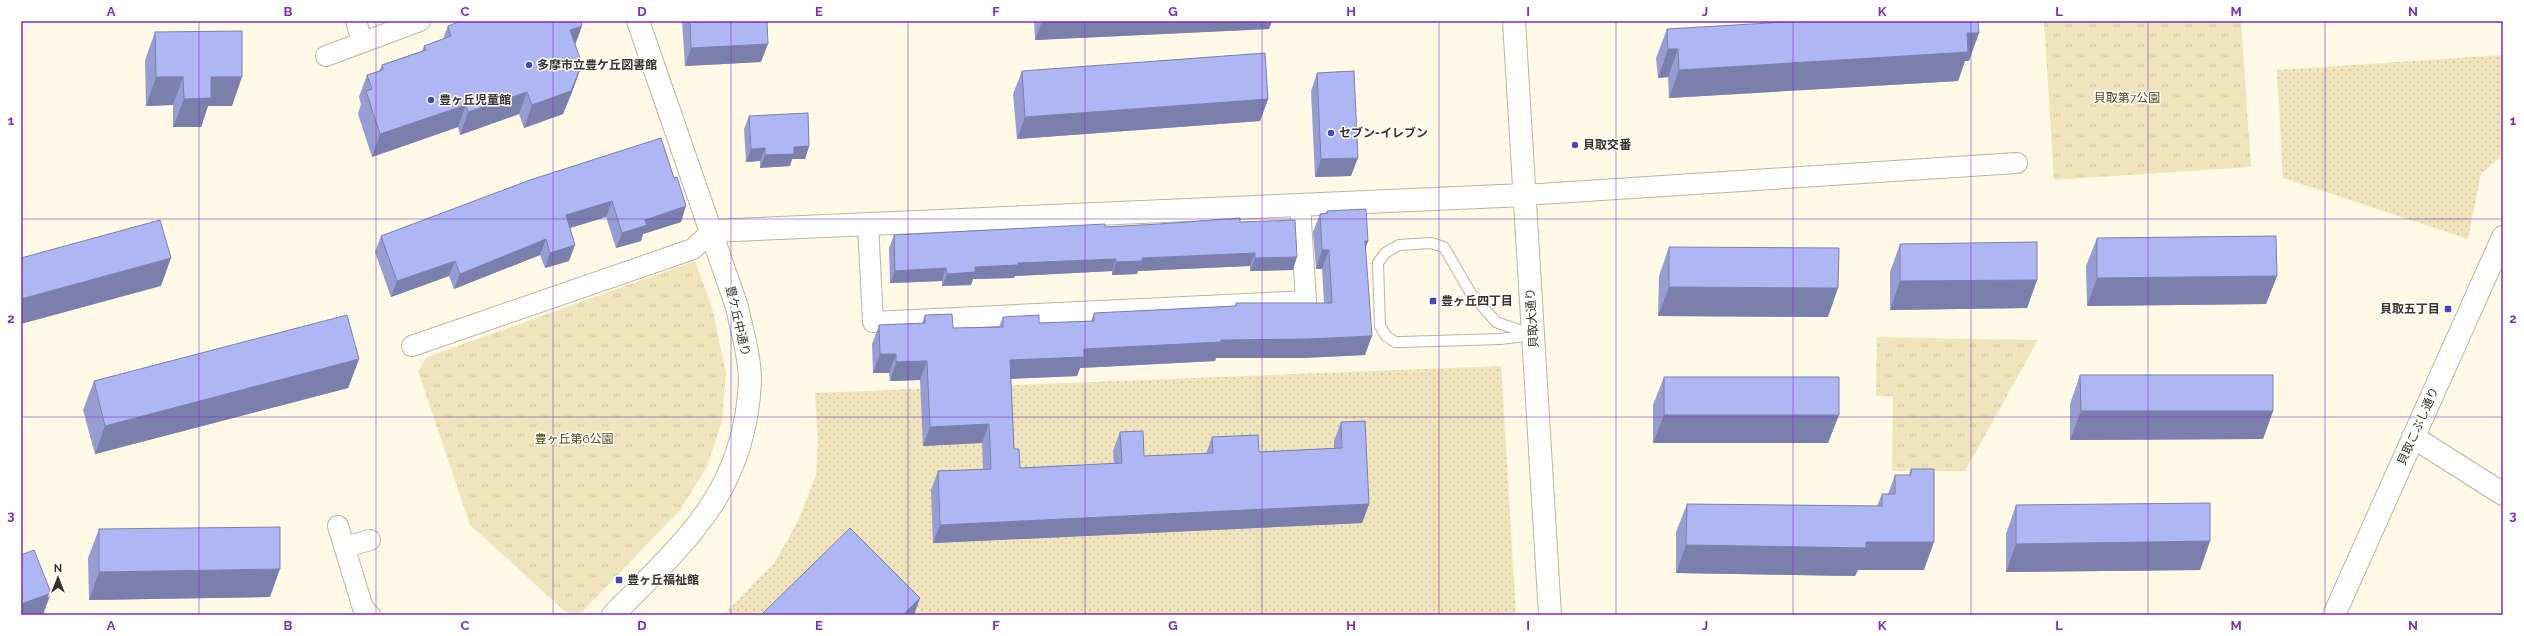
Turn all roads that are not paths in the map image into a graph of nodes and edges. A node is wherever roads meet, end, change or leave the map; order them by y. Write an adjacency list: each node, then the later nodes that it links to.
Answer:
1 (356, 21): 5 (street)
2 (420, 21): 5 (street)
3 (638, 21): 11 (street, 豊ケ丘中通り)
4 (1514, 21): 8 (street, 貝取大通り)
5 (362, 41): 6 (street)
6 (326, 56)
7 (2017, 163): 8 (street)
8 (1524, 195): 9 (street); 13 (street, 貝取大通り)
9 (1300, 205): 10 (street); 10 (street)
10 (868, 224): 11 (street)
11 (712, 231): 14 (street); 21 (street, 豊ケ丘中通り)
12 (2503, 237): 15 (street, 貝取こぶし通り)
13 (1533, 335): 13 (lane); 22 (street, 貝取大通り)
14 (412, 346)
15 (2413, 437): 16 (street); 23 (street, 貝取こぶし通り)
16 (2503, 494)
17 (338, 526): 19 (street)
18 (370, 540): 19 (street)
19 (344, 547): 20 (street)
20 (370, 615)
21 (613, 615)
22 (1550, 615)
23 (2334, 615)

